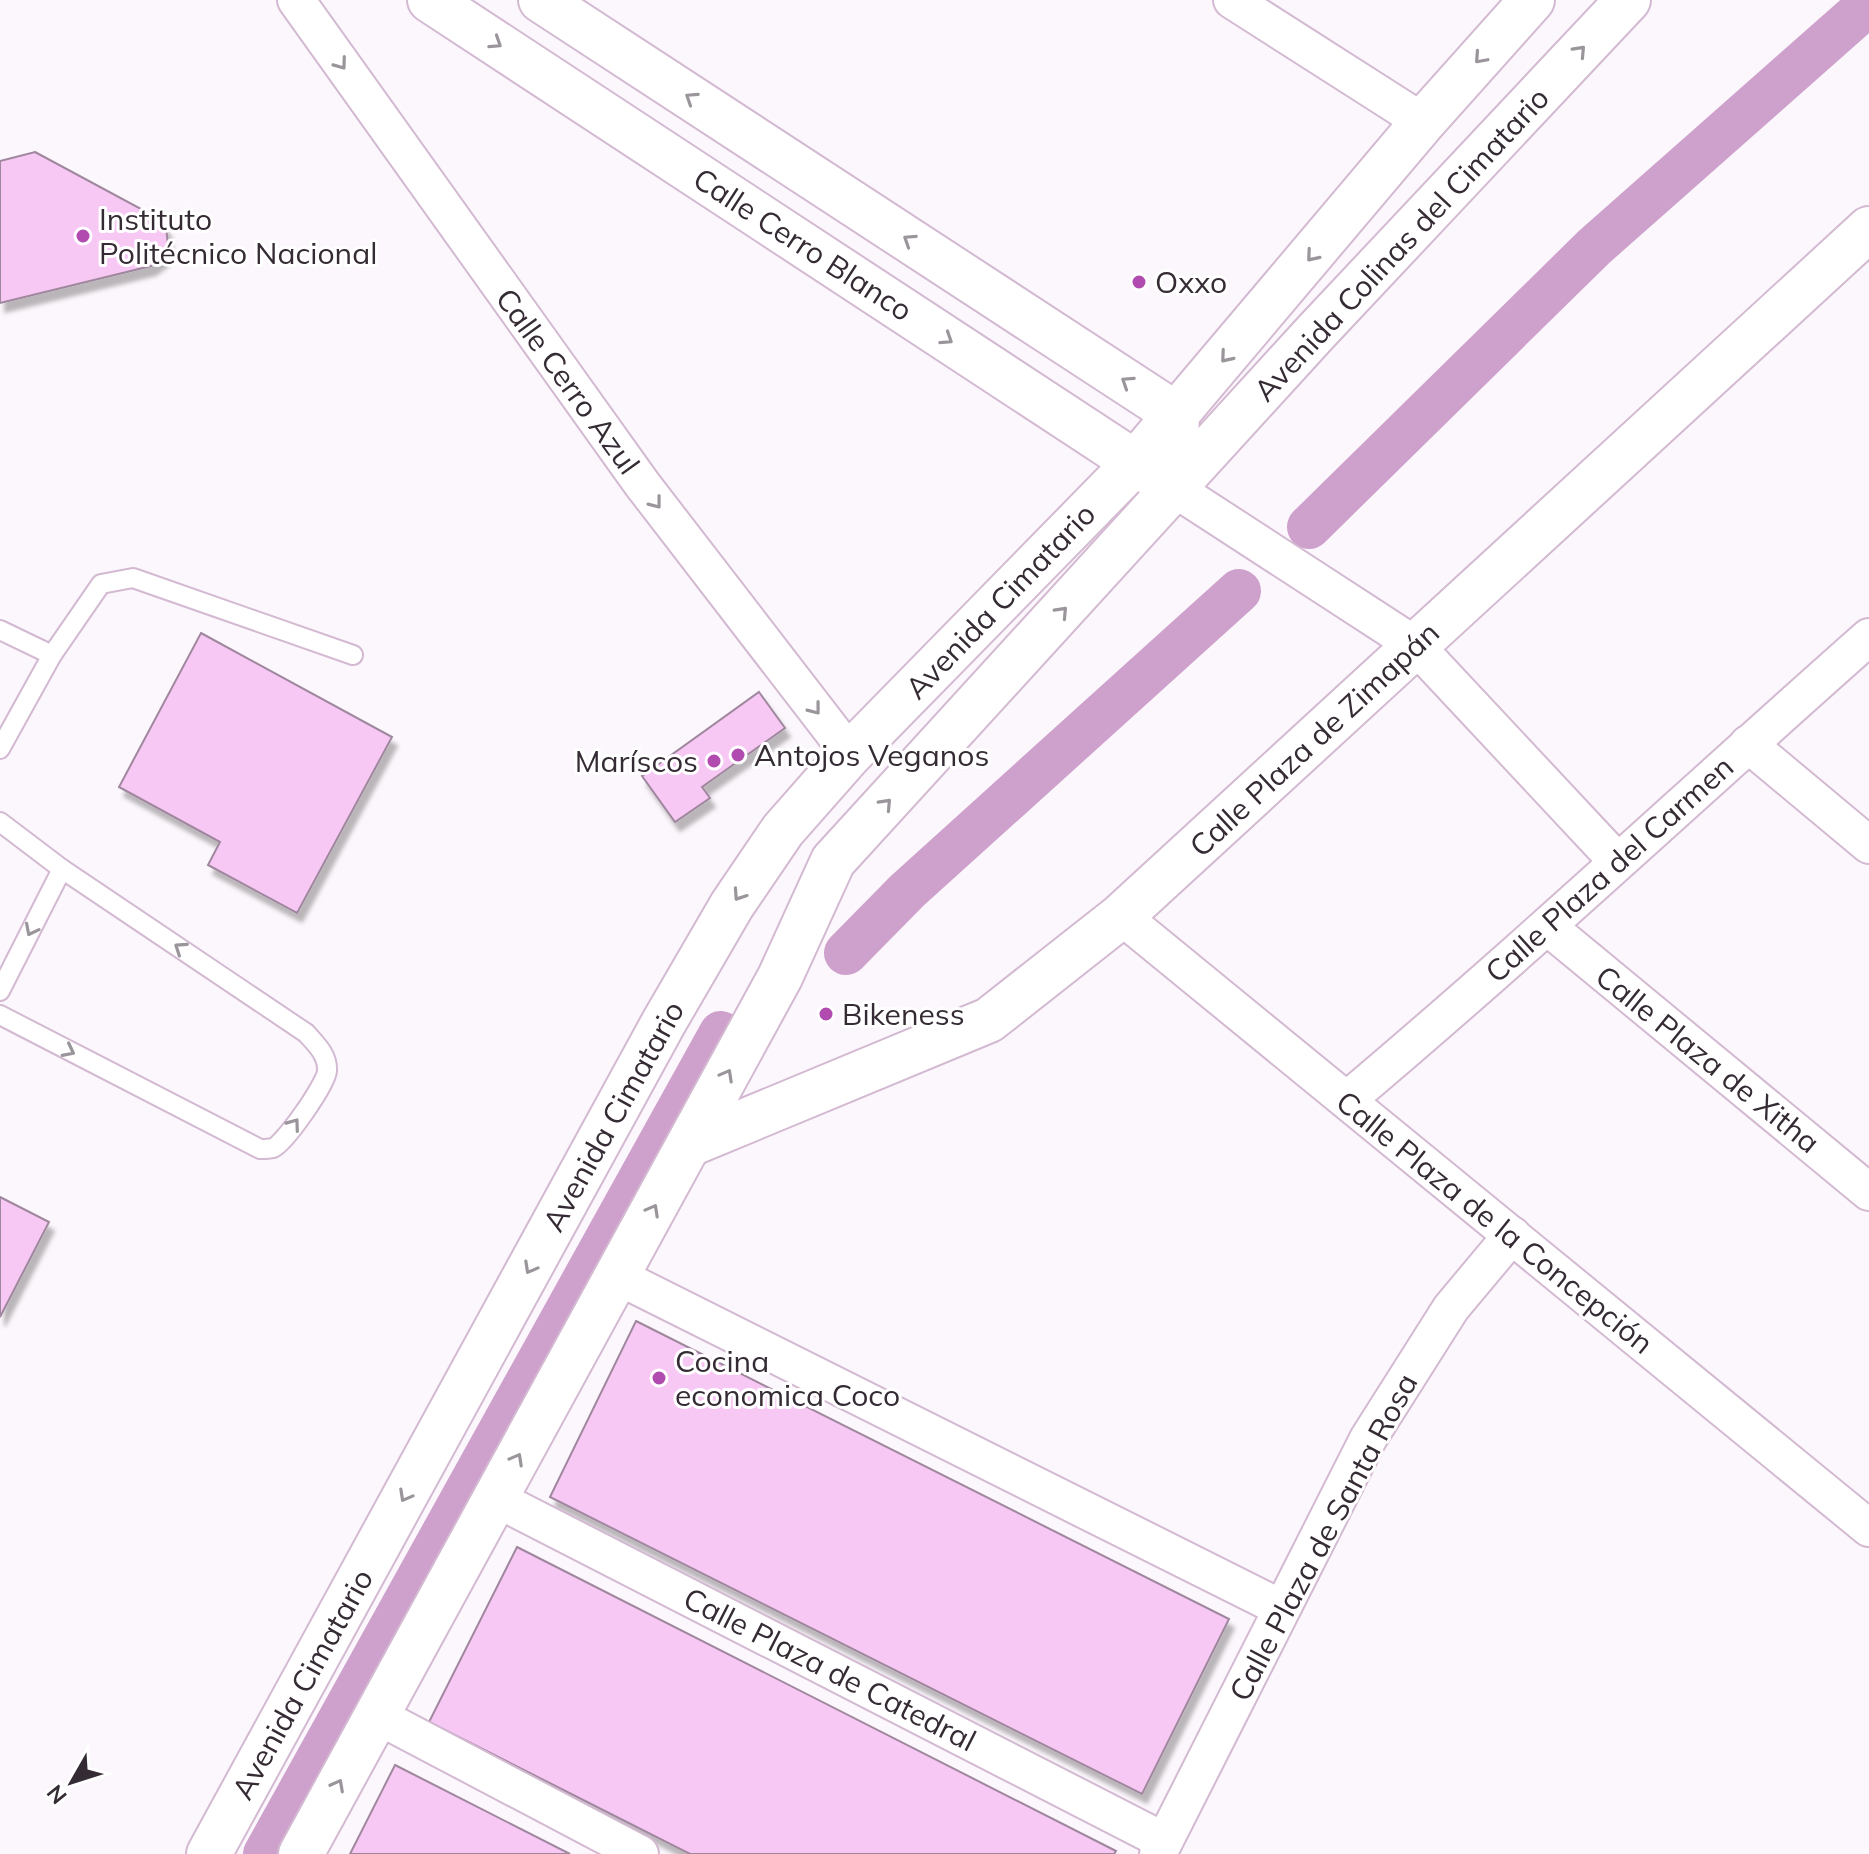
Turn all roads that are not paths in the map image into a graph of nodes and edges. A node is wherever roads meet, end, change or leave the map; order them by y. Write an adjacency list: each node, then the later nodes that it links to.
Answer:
1 (296, 0): 21 (street, Calle Cerro Azul, one-way to 21)
2 (430, 0): 12 (street, Calle Cerro Blanco, one-way to 12)
3 (541, 0): 11 (street, Calle Cerro Blanco, one-way to 3)
4 (1232, 0): 7 (street)
5 (1532, 0): 7 (street, Avenida Colinas del Cimatario, one-way to 7)
6 (1628, 0): 10 (street, Avenida Colinas del Cimatario, one-way to 6)
7 (1423, 122): 9 (street, Avenida Colinas del Cimatario, one-way to 9)
8 (1869, 229): 16 (street, Calle Plaza de Zimapán)
9 (1277, 297): 10 (street); 11 (street, Avenida Colinas del Cimatario, one-way to 11)
10 (1316, 332): 13 (street, Avenida Colinas del Cimatario)
11 (1177, 415): 12 (street, Avenida Colinas del Cimatario); 13 (street)
12 (1135, 463): 13 (street, Calle Cerro Blanco); 21 (street, Avenida Cimatario)
13 (1175, 489): 16 (street, Calle Cerro Blanco); 25 (street, Avenida Cimatario, one-way to 13)
14 (0, 630): 17 (lane)
15 (1869, 637): 19 (street, Calle Plaza del Carmen)
16 (1415, 645): 26 (street, Calle Cerro Blanco); 28 (street, Calle Plaza de Zimapán)
17 (52, 655): 18 (lane); 20 (lane)
18 (353, 655)
19 (1748, 744): 24 (street); 26 (street, Calle Plaza del Carmen)
20 (0, 749)
21 (850, 754): 23 (street, Avenida Cimatario)
22 (0, 822): 27 (lane)
23 (783, 830): 25 (street); 42 (street, Avenida Cimatario, one-way to 42)
24 (1869, 845)
25 (833, 861): 33 (street, Avenida Cimatario, one-way to 25)
26 (1617, 861): 29 (street, Calle Plaza del Carmen)
27 (62, 869): 30 (lane, one-way to 30); 31 (lane, one-way to 27)
28 (1121, 916): 32 (street, Calle Plaza de la Concepción); 33 (street, Calle Plaza de Zimapán)
29 (1548, 927): 32 (street, Calle Plaza del Carmen); 34 (street, Calle Plaza de Xitha)
30 (0, 991)
31 (0, 1015)
32 (1347, 1100): 35 (street, Calle Plaza de la Concepción)
33 (690, 1144): 36 (street, Avenida Cimatario, one-way to 33)
34 (1869, 1192)
35 (1512, 1235): 38 (street, Calle Plaza de la Concepción); 39 (street, Calle Plaza de Santa Rosa)
36 (617, 1276): 37 (street, Avenida Cimatario, one-way to 36); 39 (street)
37 (495, 1498): 40 (street, Avenida Cimatario); 41 (street, Calle Plaza de Catedral)
38 (1869, 1528)
39 (1281, 1608): 41 (street, Calle Plaza de Santa Rosa)
40 (376, 1715): 43 (street, Avenida Cimatario, one-way to 40); 44 (street)
41 (1161, 1848)
42 (209, 1854)
43 (301, 1854)
44 (640, 1854)

